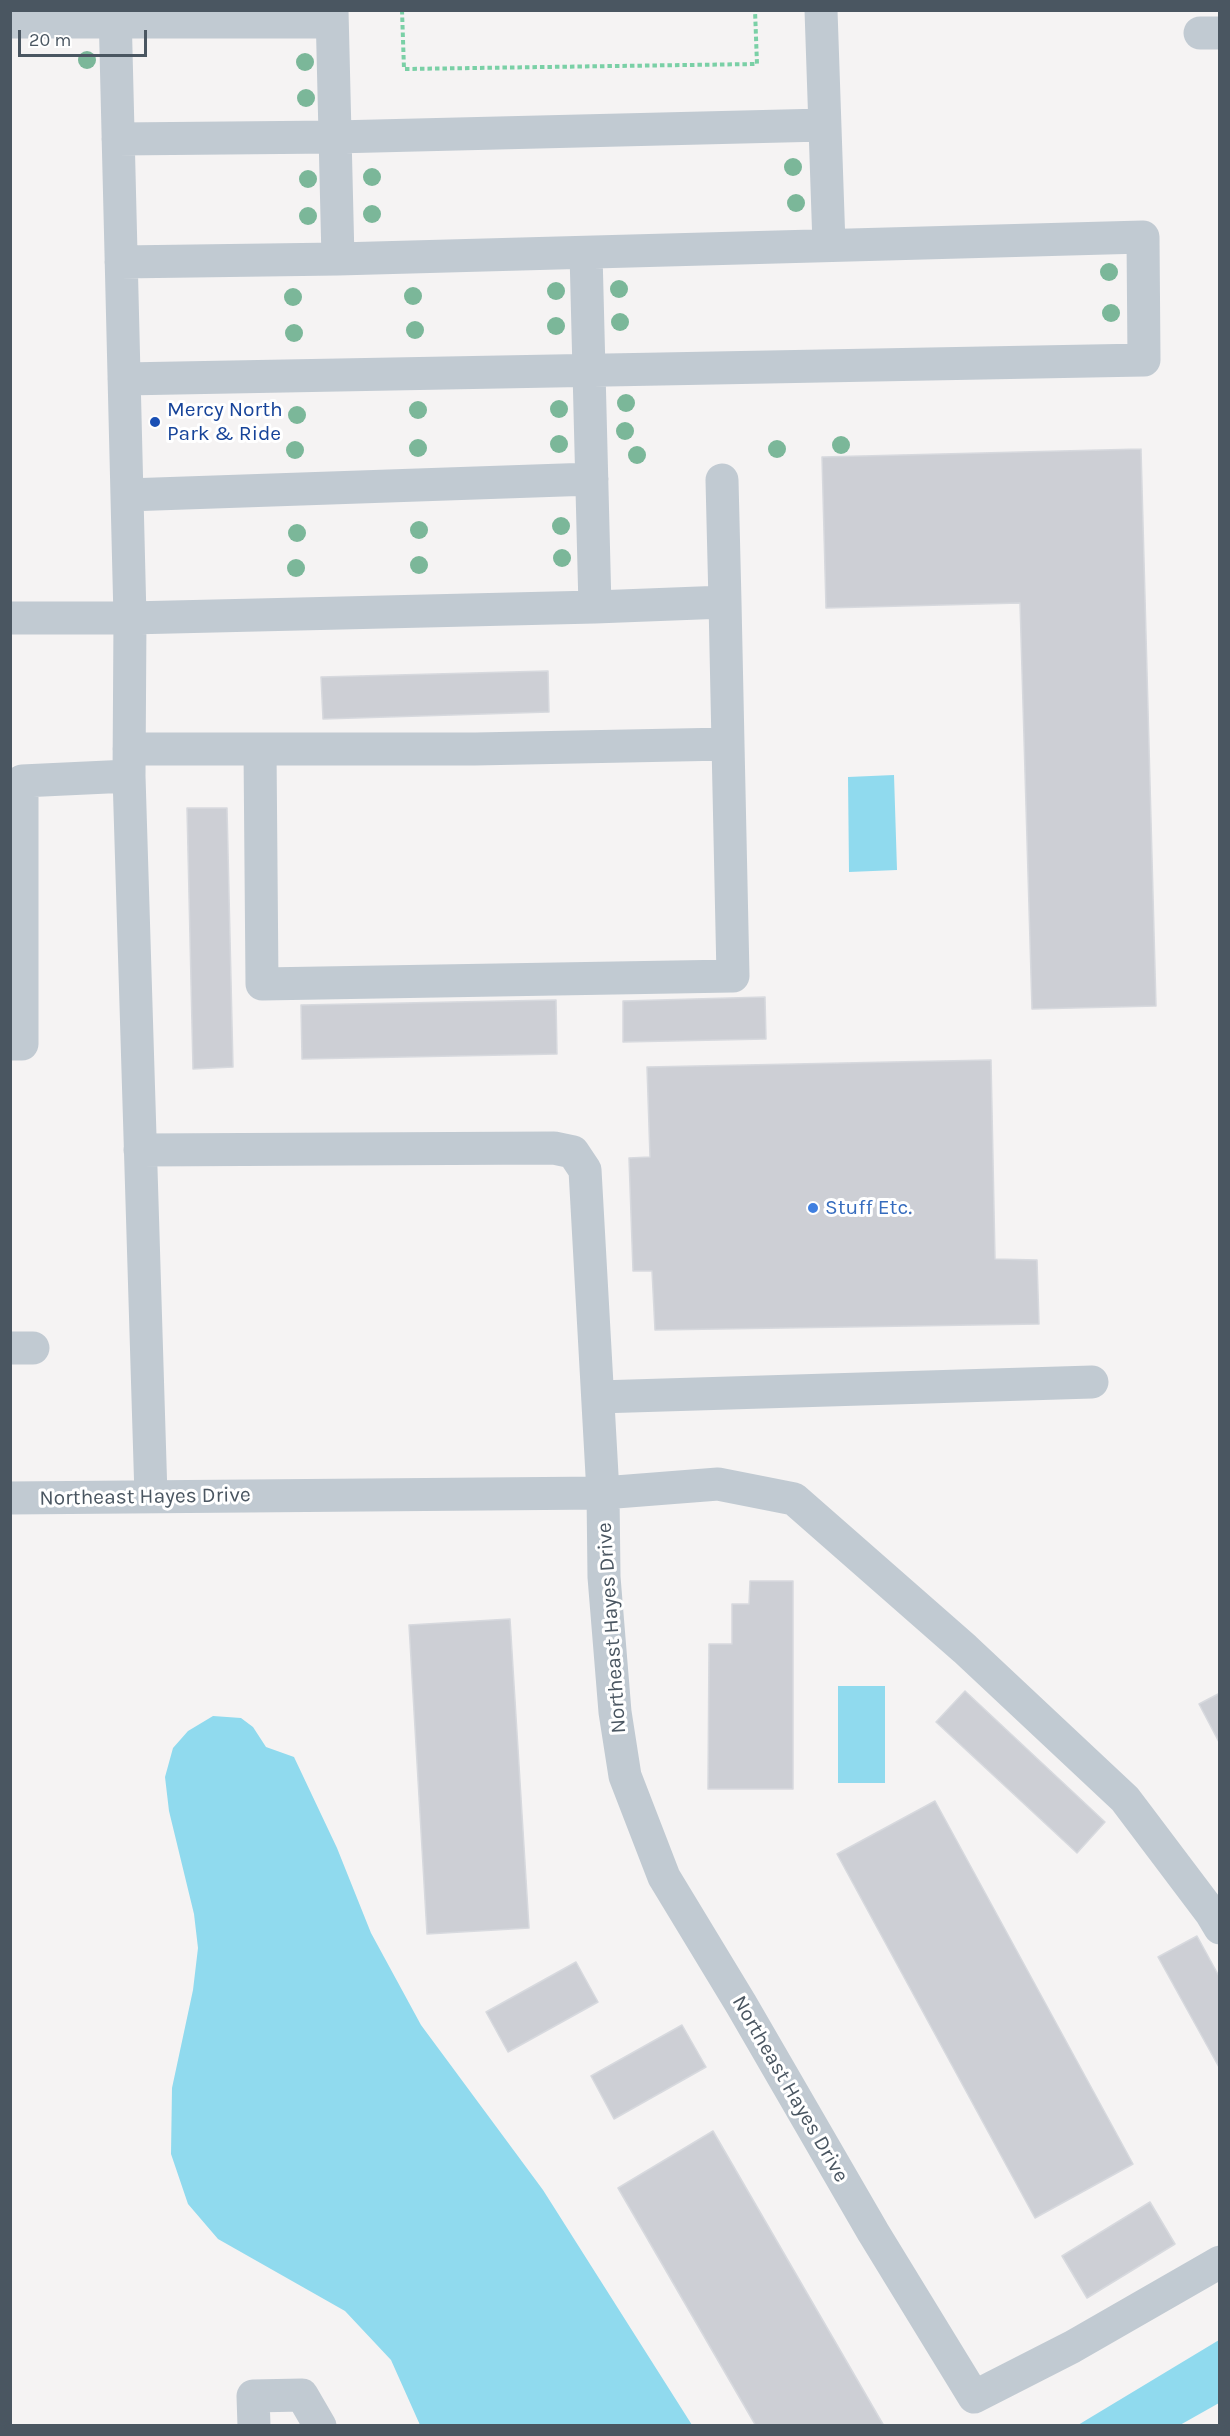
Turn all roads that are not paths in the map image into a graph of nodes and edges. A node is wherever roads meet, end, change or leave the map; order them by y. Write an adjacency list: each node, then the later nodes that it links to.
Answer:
1 (821, 10): 6 (street)
2 (116, 16): 4 (street); 5 (street); 8 (street)
3 (332, 16): 4 (street); 7 (street)
4 (239, 17)
5 (10, 22)
6 (824, 125): 7 (street); 9 (street)
7 (335, 137): 8 (street); 11 (street)
8 (118, 139): 12 (street)
9 (829, 245): 10 (street); 13 (street)
10 (586, 253): 11 (street); 13 (street)
11 (338, 259): 12 (street)
12 (121, 262): 14 (street)
13 (589, 370): 14 (street); 15 (street)
14 (124, 379): 17 (street)
15 (592, 479): 17 (street); 19 (street)
16 (722, 480): 18 (street)
17 (127, 495): 21 (street)
18 (725, 602): 19 (street); 22 (street)
19 (595, 607): 21 (street)
20 (10, 618): 21 (street)
21 (130, 618): 24 (street)
22 (728, 744): 23 (street); 23 (street)
23 (260, 749): 24 (street)
24 (129, 763): 25 (street); 26 (street)
25 (10, 1044)
26 (140, 1150): 28 (street); 30 (street)
27 (1092, 1382): 28 (street)
28 (598, 1397): 29 (street)
29 (603, 1493): 30 (street, Northeast Hayes Drive); 32 (street, Northeast Hayes Drive); 33 (street, Northeast Hayes Drive)
30 (151, 1496): 31 (street, Northeast Hayes Drive)
31 (10, 1498)
32 (1220, 1928)
33 (1220, 2262)
34 (254, 2426): 35 (street)
35 (320, 2426)

